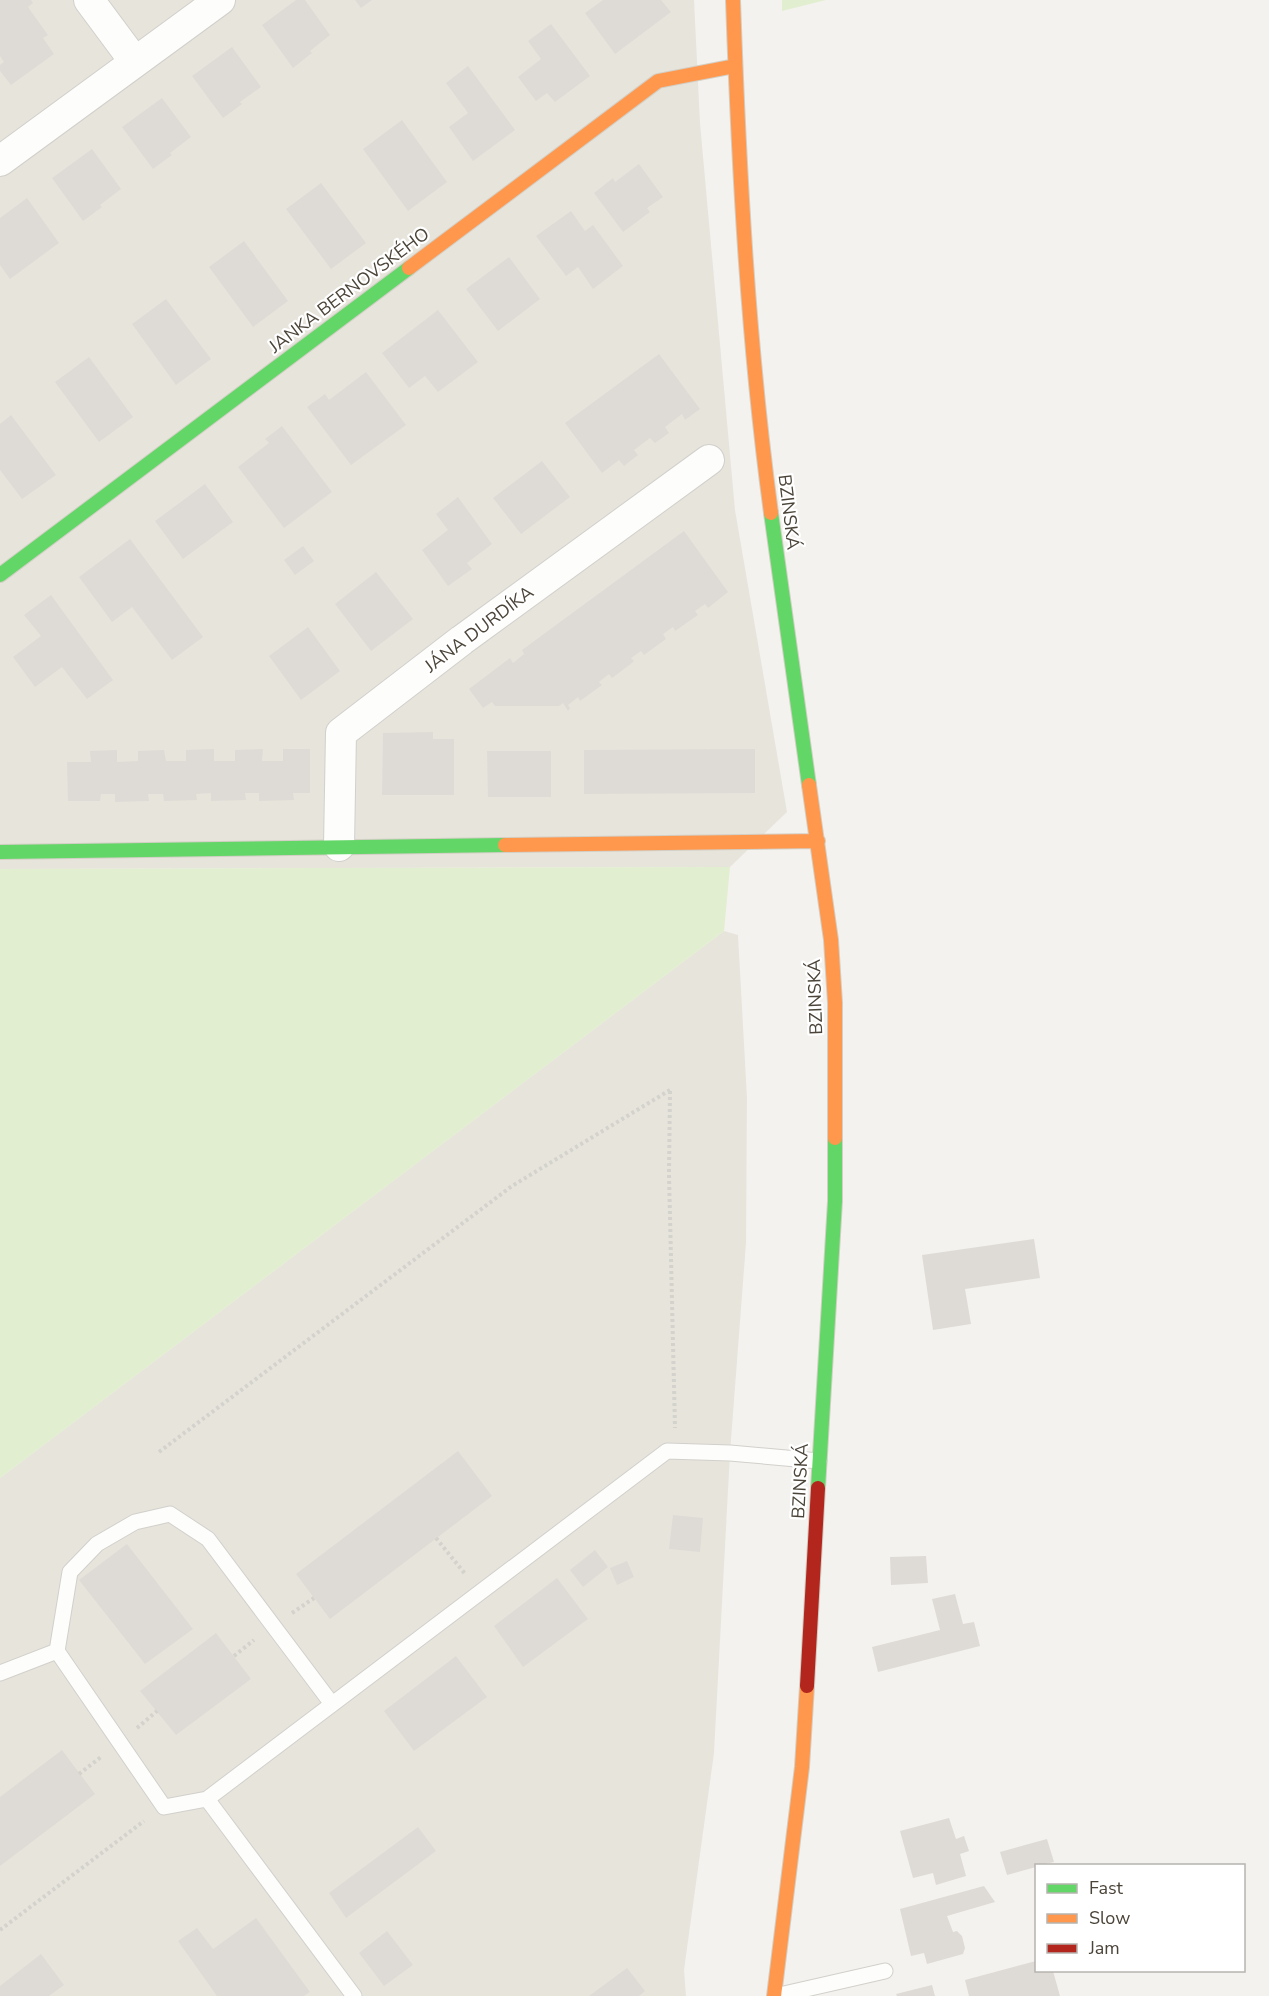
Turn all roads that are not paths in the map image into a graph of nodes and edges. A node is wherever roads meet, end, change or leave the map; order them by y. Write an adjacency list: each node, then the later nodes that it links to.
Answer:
1 (90, 0): 4 (street)
2 (220, 0): 4 (street)
3 (733, 0): 5 (street, BZINSKÁ)
4 (135, 62): 6 (street)
5 (735, 66): 8 (street, JANKA BERNOVSKÉHO); 9 (street, BZINSKÁ)
6 (0, 161)
7 (709, 460): 10 (street, JÁNA DURDÍKA)
8 (0, 575)
9 (818, 841): 10 (street); 12 (street, BZINSKÁ)
10 (339, 846): 11 (street)
11 (0, 852)
12 (819, 1461): 15 (lane); 19 (street, BZINSKÁ)
13 (57, 1650): 14 (lane); 15 (lane); 16 (lane)
14 (0, 1673)
15 (332, 1704): 16 (lane)
16 (207, 1799): 18 (lane)
17 (885, 1971): 19 (lane)
18 (354, 1996)
19 (774, 1996)

